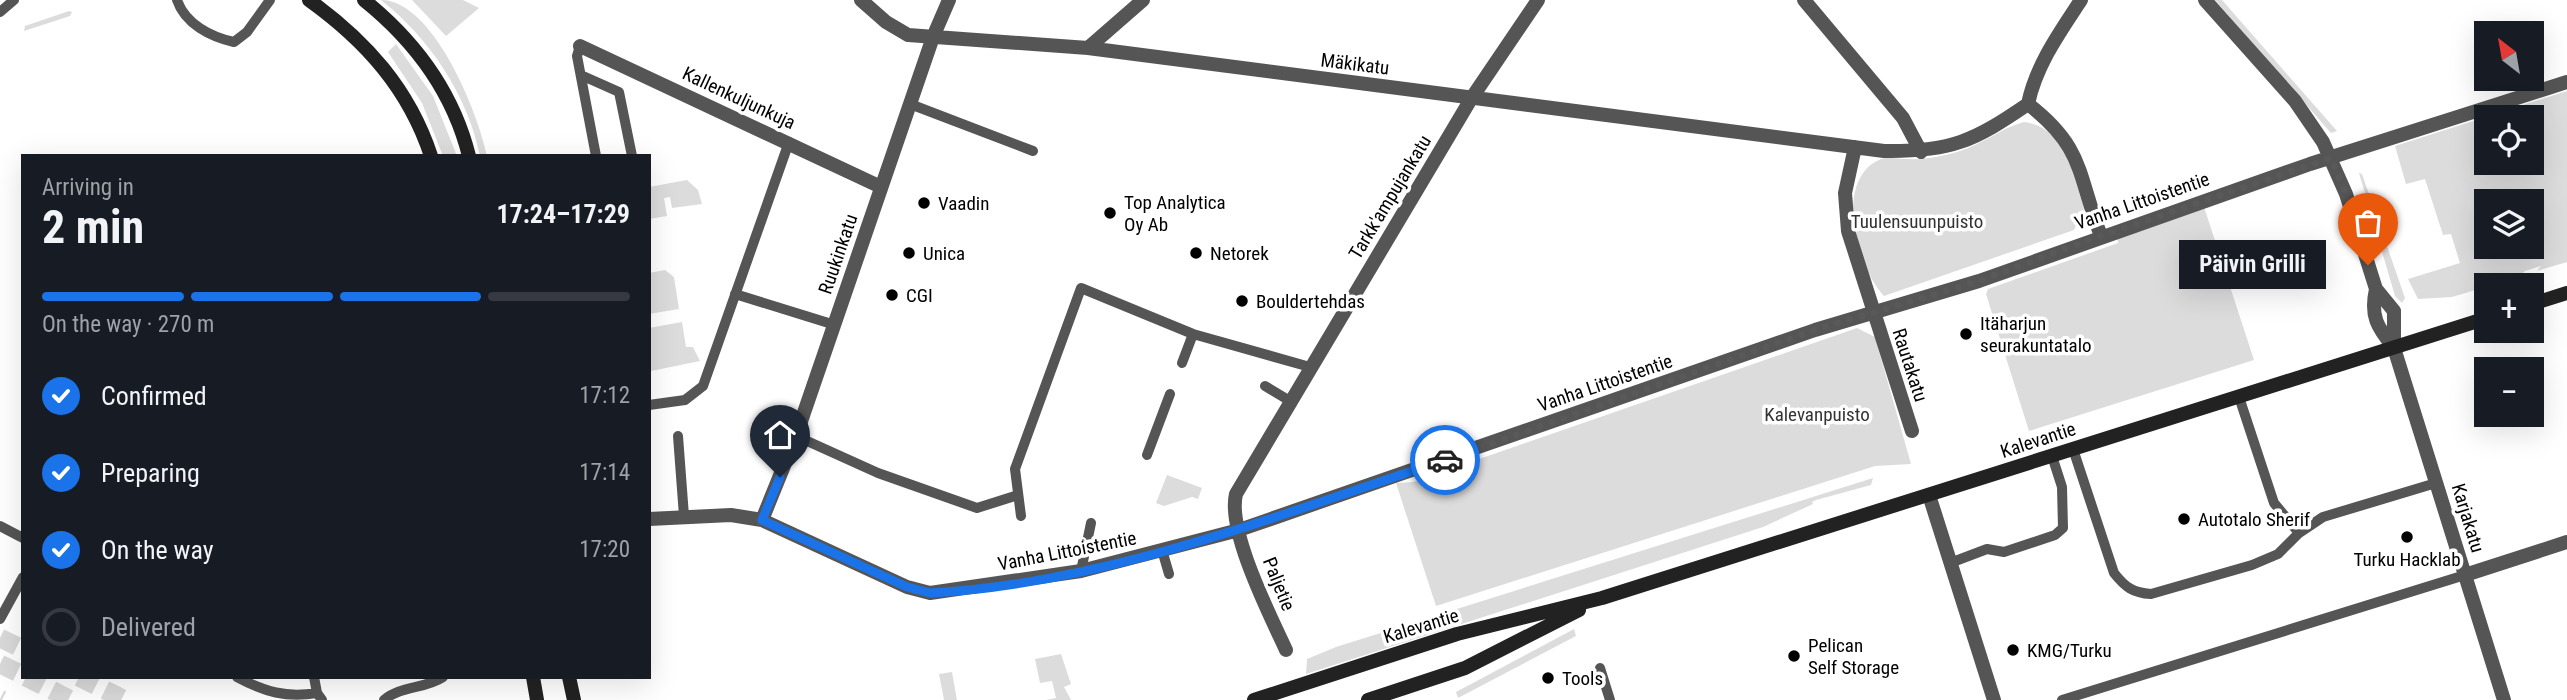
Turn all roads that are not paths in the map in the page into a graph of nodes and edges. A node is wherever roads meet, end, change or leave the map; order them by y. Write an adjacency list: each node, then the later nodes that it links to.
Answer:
1 (14, 0): 13 (lane)
2 (177, 0): 3 (lane)
3 (270, 0)
4 (309, 0): 26 (main road)
5 (364, 0): 27 (main road)
6 (861, 0): 14 (street, Mäkikatu)
7 (949, 0): 14 (street, Ruukinkatu)
8 (1143, 0): 16 (street)
9 (1538, 0): 19 (street, Tarkk'ampujankatu)
10 (1804, 0): 25 (street)
11 (2081, 0): 21 (street)
12 (2205, 0): 30 (street, Karjakatu)
13 (0, 12)
14 (933, 37): 16 (street, Mäkikatu); 20 (street, Ruukinkatu)
15 (580, 46): 17 (lane); 22 (street, Kallenkuljunkuja)
16 (1088, 48): 19 (street, Mäkikatu)
17 (583, 76): 28 (lane); 29 (lane)
18 (2567, 82): 30 (street, Vanha Littoistentie)
19 (1471, 99): 23 (street, Mäkikatu); 43 (street, Tarkk'ampujankatu)
20 (910, 104): 24 (lane); 31 (street, Ruukinkatu)
21 (2028, 104): 25 (street, Mäkikatu); 32 (street)
22 (789, 142): 31 (street, Kallenkuljunkuja); 35 (lane)
23 (1855, 148): 25 (street, Mäkikatu); 37 (street, Rautakatu)
24 (1032, 151)
25 (1921, 152)
26 (430, 154)
27 (468, 154)
28 (596, 154)
29 (632, 154)
30 (2331, 158): 32 (street, Vanha Littoistentie); 33 (street, Karjakatu)
31 (881, 187): 39 (street, Ruukinkatu)
32 (2101, 236): 37 (street, Vanha Littoistentie)
33 (2376, 289): 41 (street, Karjakatu); 41 (street, Karjakatu)
34 (2567, 293): 36 (main road)
35 (735, 294): 39 (lane); 48 (lane)
36 (2544, 300)
37 (1873, 312): 49 (street, Rautakatu); 64 (street, Vanha Littoistentie)
38 (2474, 322): 41 (main road, Kalevantie)
39 (835, 325): 51 (street, Ruukinkatu)
40 (1194, 334): 42 (lane); 43 (lane); 56 (lane)
41 (2394, 348): 46 (main road, Kalevantie); 55 (street, Karjakatu)
42 (1182, 363)
43 (1310, 367): 47 (street, Tarkk'ampujankatu)
44 (1265, 386): 47 (lane)
45 (1170, 394): 53 (lane)
46 (2239, 397): 52 (main road, Kalevantie); 65 (lane)
47 (1290, 401): 64 (street, Tarkk'ampujankatu)
48 (651, 405)
49 (1912, 431)
50 (678, 436): 58 (lane)
51 (796, 436): 56 (lane); 61 (street, Ruukinkatu)
52 (2073, 449): 54 (main road, Kalevantie); 65 (lane)
53 (1147, 455)
54 (2052, 456): 57 (main road, Kalevantie); 69 (lane)
55 (2436, 483): 65 (lane); 72 (street, Karjakatu)
56 (1018, 495): 59 (lane)
57 (1929, 495): 69 (street); 74 (main road, Kalevantie)
58 (684, 516): 60 (street, Vanha Littoistentie); 61 (street, Vanha Littoistentie)
59 (1021, 516)
60 (651, 519)
61 (762, 520): 70 (street, Vanha Littoistentie)
62 (1091, 523): 70 (lane)
63 (0, 526): 66 (lane)
64 (1239, 530): 68 (street, Vanha Littoistentie); 76 (street, Paljetie)
65 (2299, 533)
66 (21, 537)
67 (2567, 542): 72 (street)
68 (1162, 550): 70 (street, Vanha Littoistentie); 71 (lane)
69 (1951, 563): 91 (street)
70 (1081, 571)
71 (1169, 574)
72 (2465, 575): 92 (lane); 93 (street, Karjakatu)
73 (21, 580): 75 (lane)
74 (1602, 598): 84 (main road, Kalevantie); 89 (main road, Kalevantie)
75 (0, 619)
76 (1286, 650)
77 (1600, 668): 90 (lane)
78 (241, 679): 83 (lane)
79 (315, 679): 83 (lane)
80 (439, 679): 85 (lane)
81 (533, 679): 86 (main road)
82 (569, 679): 87 (main road)
83 (320, 697)
84 (1271, 697): 88 (main road, Kalevantie)
85 (384, 700)
86 (537, 700)
87 (574, 700)
88 (1254, 700)
89 (1368, 700)
90 (1610, 700)
91 (1994, 700)
92 (2062, 700)
93 (2504, 700)

